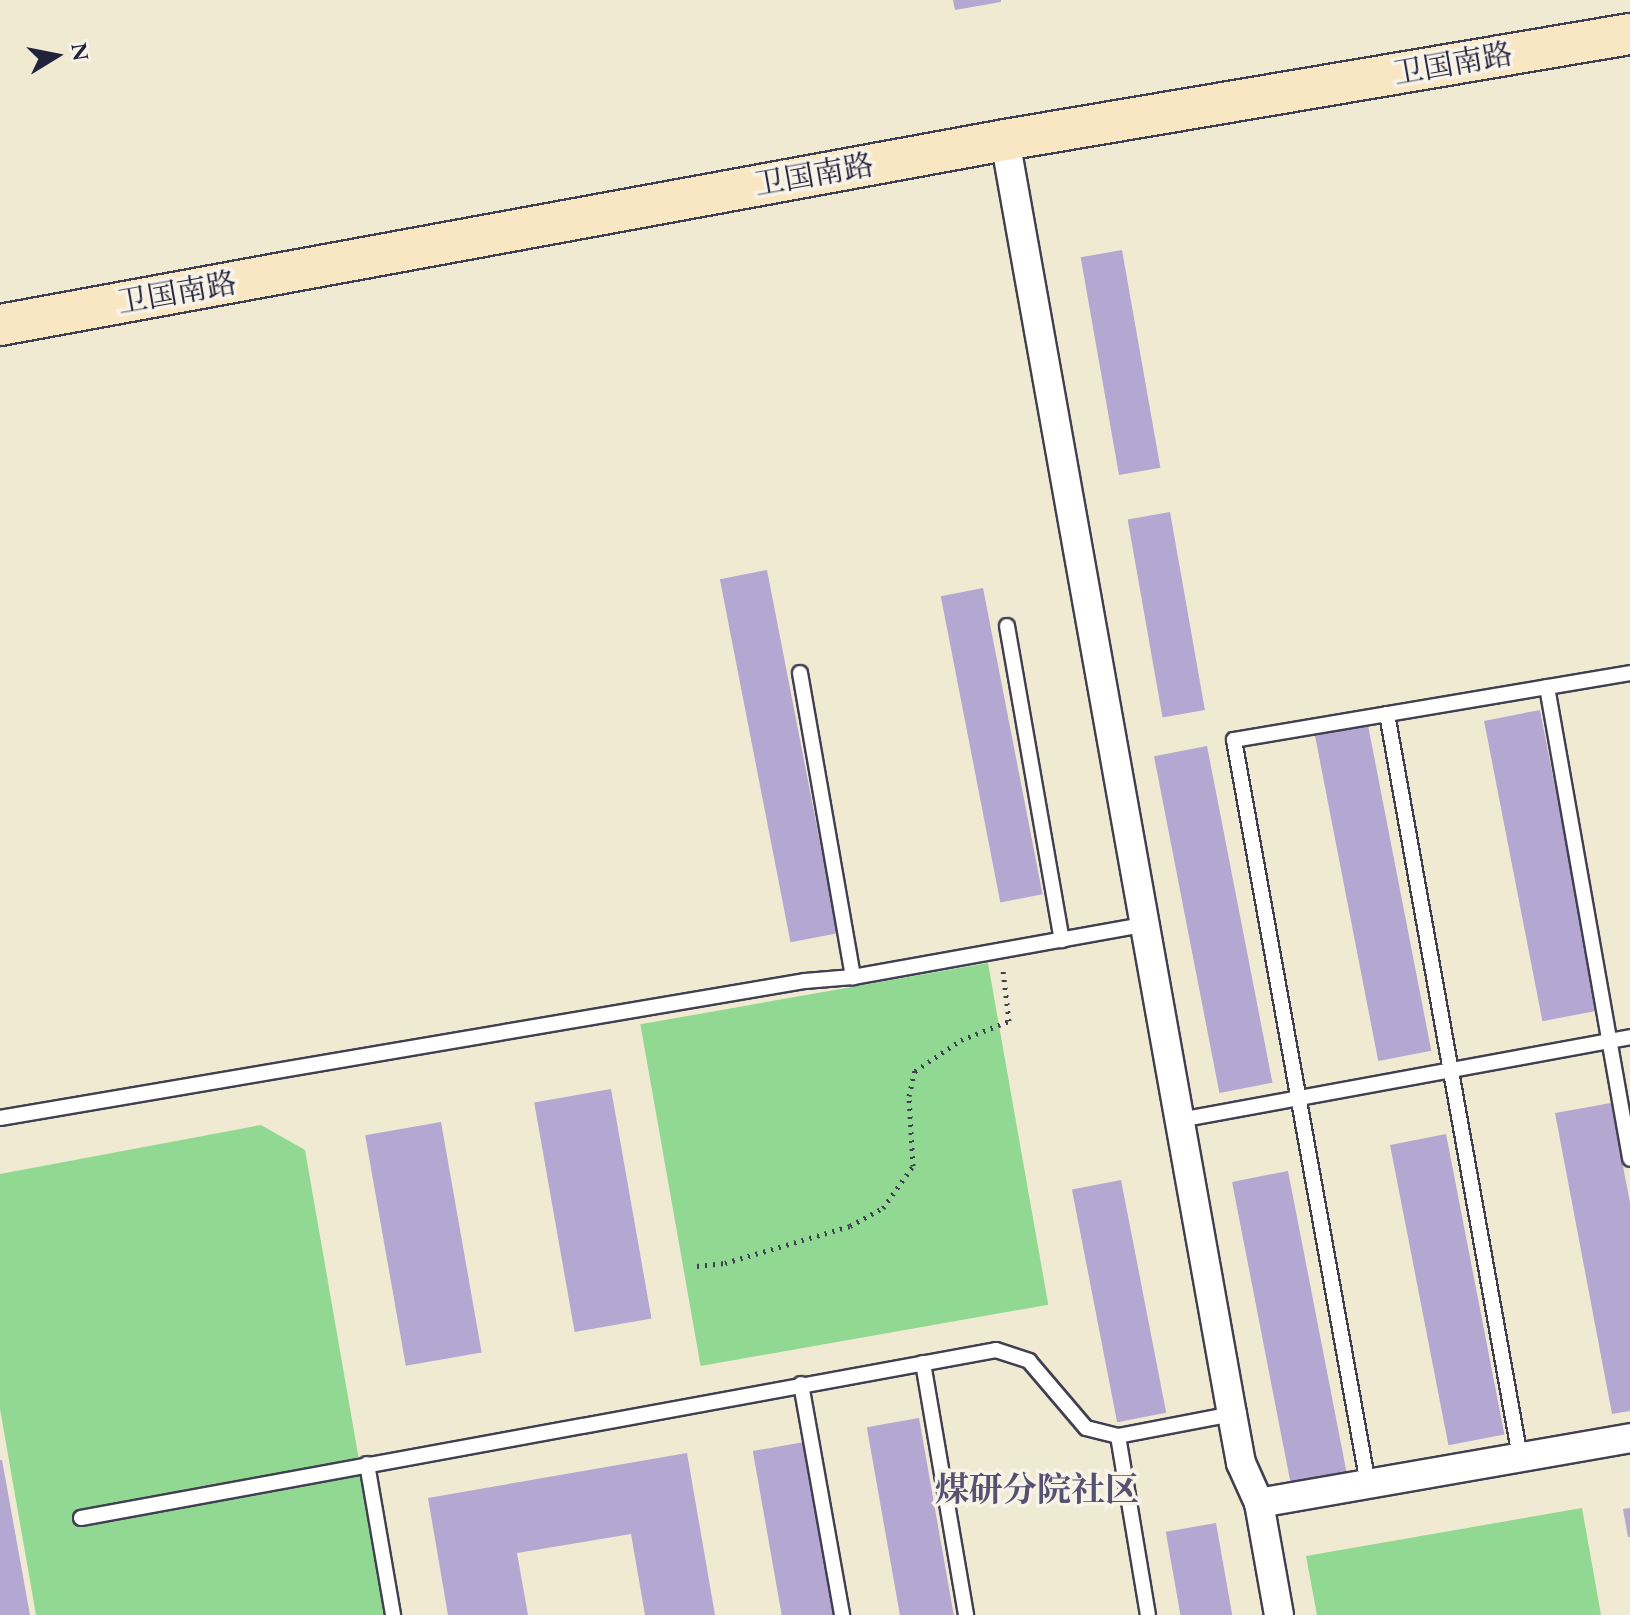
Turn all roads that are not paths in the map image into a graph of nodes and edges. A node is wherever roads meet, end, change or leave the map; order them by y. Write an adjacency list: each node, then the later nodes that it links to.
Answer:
1 (1630, 34): 2 (main road, 卫国南路)
2 (1005, 140): 3 (main road, 卫国南路); 9 (street)
3 (0, 325)
4 (1007, 626): 10 (lane)
5 (800, 673): 11 (lane)
6 (1630, 673): 7 (lane)
7 (1547, 687): 8 (lane); 13 (lane)
8 (1387, 714): 14 (lane); 15 (lane)
9 (1143, 925): 10 (lane); 17 (street)
10 (1062, 940): 11 (lane)
11 (853, 977): 16 (lane)
12 (1630, 1037): 13 (lane)
13 (1609, 1041): 14 (lane); 18 (lane)
14 (1450, 1070): 15 (lane); 24 (lane)
15 (1299, 1097): 17 (lane); 26 (lane)
16 (0, 1118)
17 (1179, 1120): 21 (street)
18 (1630, 1159)
19 (923, 1363): 20 (lane); 22 (lane); 31 (lane)
20 (801, 1384): 25 (lane); 30 (lane)
21 (1232, 1414): 22 (lane); 27 (street)
22 (1118, 1436): 32 (lane)
23 (1630, 1438): 24 (street)
24 (1520, 1457): 26 (street)
25 (367, 1464): 28 (lane); 29 (lane)
26 (1368, 1484): 27 (street)
27 (1259, 1503): 33 (street)
28 (81, 1518)
29 (393, 1615)
30 (842, 1615)
31 (966, 1615)
32 (1148, 1615)
33 (1279, 1615)

